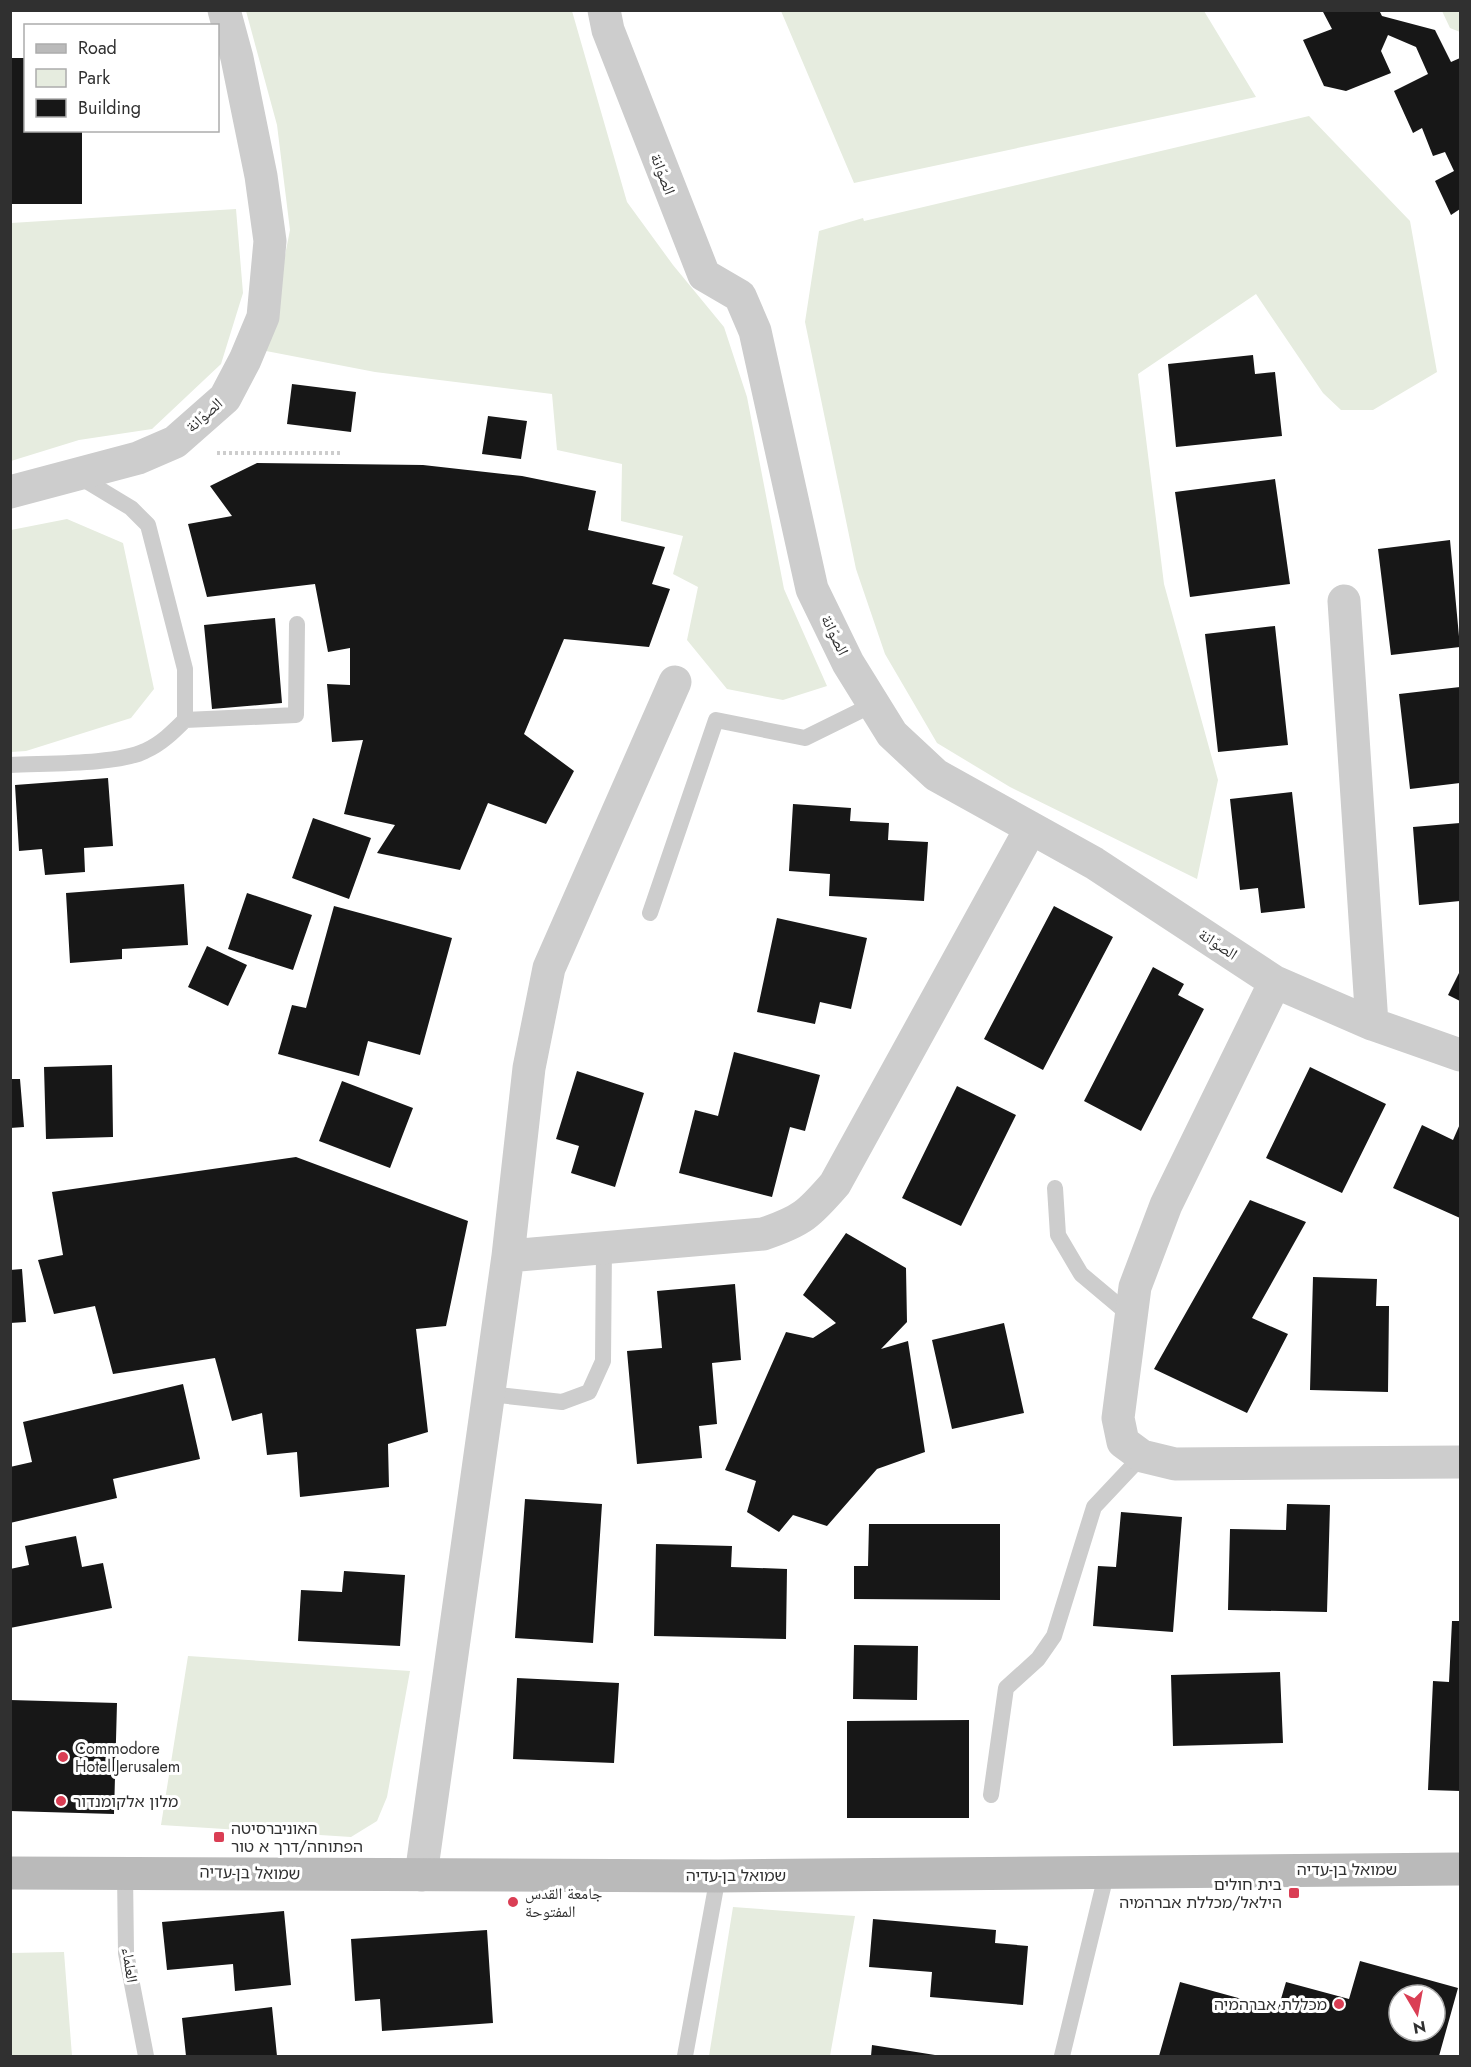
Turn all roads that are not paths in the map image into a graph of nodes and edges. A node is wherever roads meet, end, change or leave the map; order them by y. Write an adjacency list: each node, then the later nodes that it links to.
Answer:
1 (224, 10): 3 (street, الصوّانة)
2 (604, 10): 8 (street, الصوّانة)
3 (74, 474): 4 (street, الصوّانة); 9 (lane)
4 (10, 492)
5 (1344, 601): 14 (street)
6 (297, 624): 9 (lane)
7 (675, 682): 18 (street)
8 (873, 704): 11 (street, الصوّانة); 12 (lane)
9 (185, 720): 10 (lane)
10 (10, 765)
11 (1031, 828): 13 (street, الصوّانة); 17 (street)
12 (650, 913)
13 (1275, 982): 14 (street, الصوّانة); 19 (street)
14 (1372, 1024): 15 (street, الصوّانة)
15 (1461, 1055)
16 (1055, 1188): 19 (lane)
17 (604, 1248): 18 (street); 20 (lane)
18 (508, 1256): 20 (street)
19 (1131, 1316): 21 (street)
20 (489, 1394): 28 (street)
21 (1142, 1456): 22 (street); 23 (lane)
22 (1461, 1462)
23 (991, 1795)
24 (1461, 1869): 25 (street, שמואל בן-עדיה)
25 (1107, 1871): 29 (street, שמואל בן-עדיה); 32 (lane)
26 (125, 1872): 27 (street, שמואל בן-עדיה); 28 (street, שמואל בן-עדיה); 30 (lane, العلماء)
27 (10, 1873)
28 (421, 1875): 29 (street, שמואל בן-עדיה)
29 (718, 1876): 31 (lane)
30 (146, 2056)
31 (685, 2056)
32 (1062, 2056)

